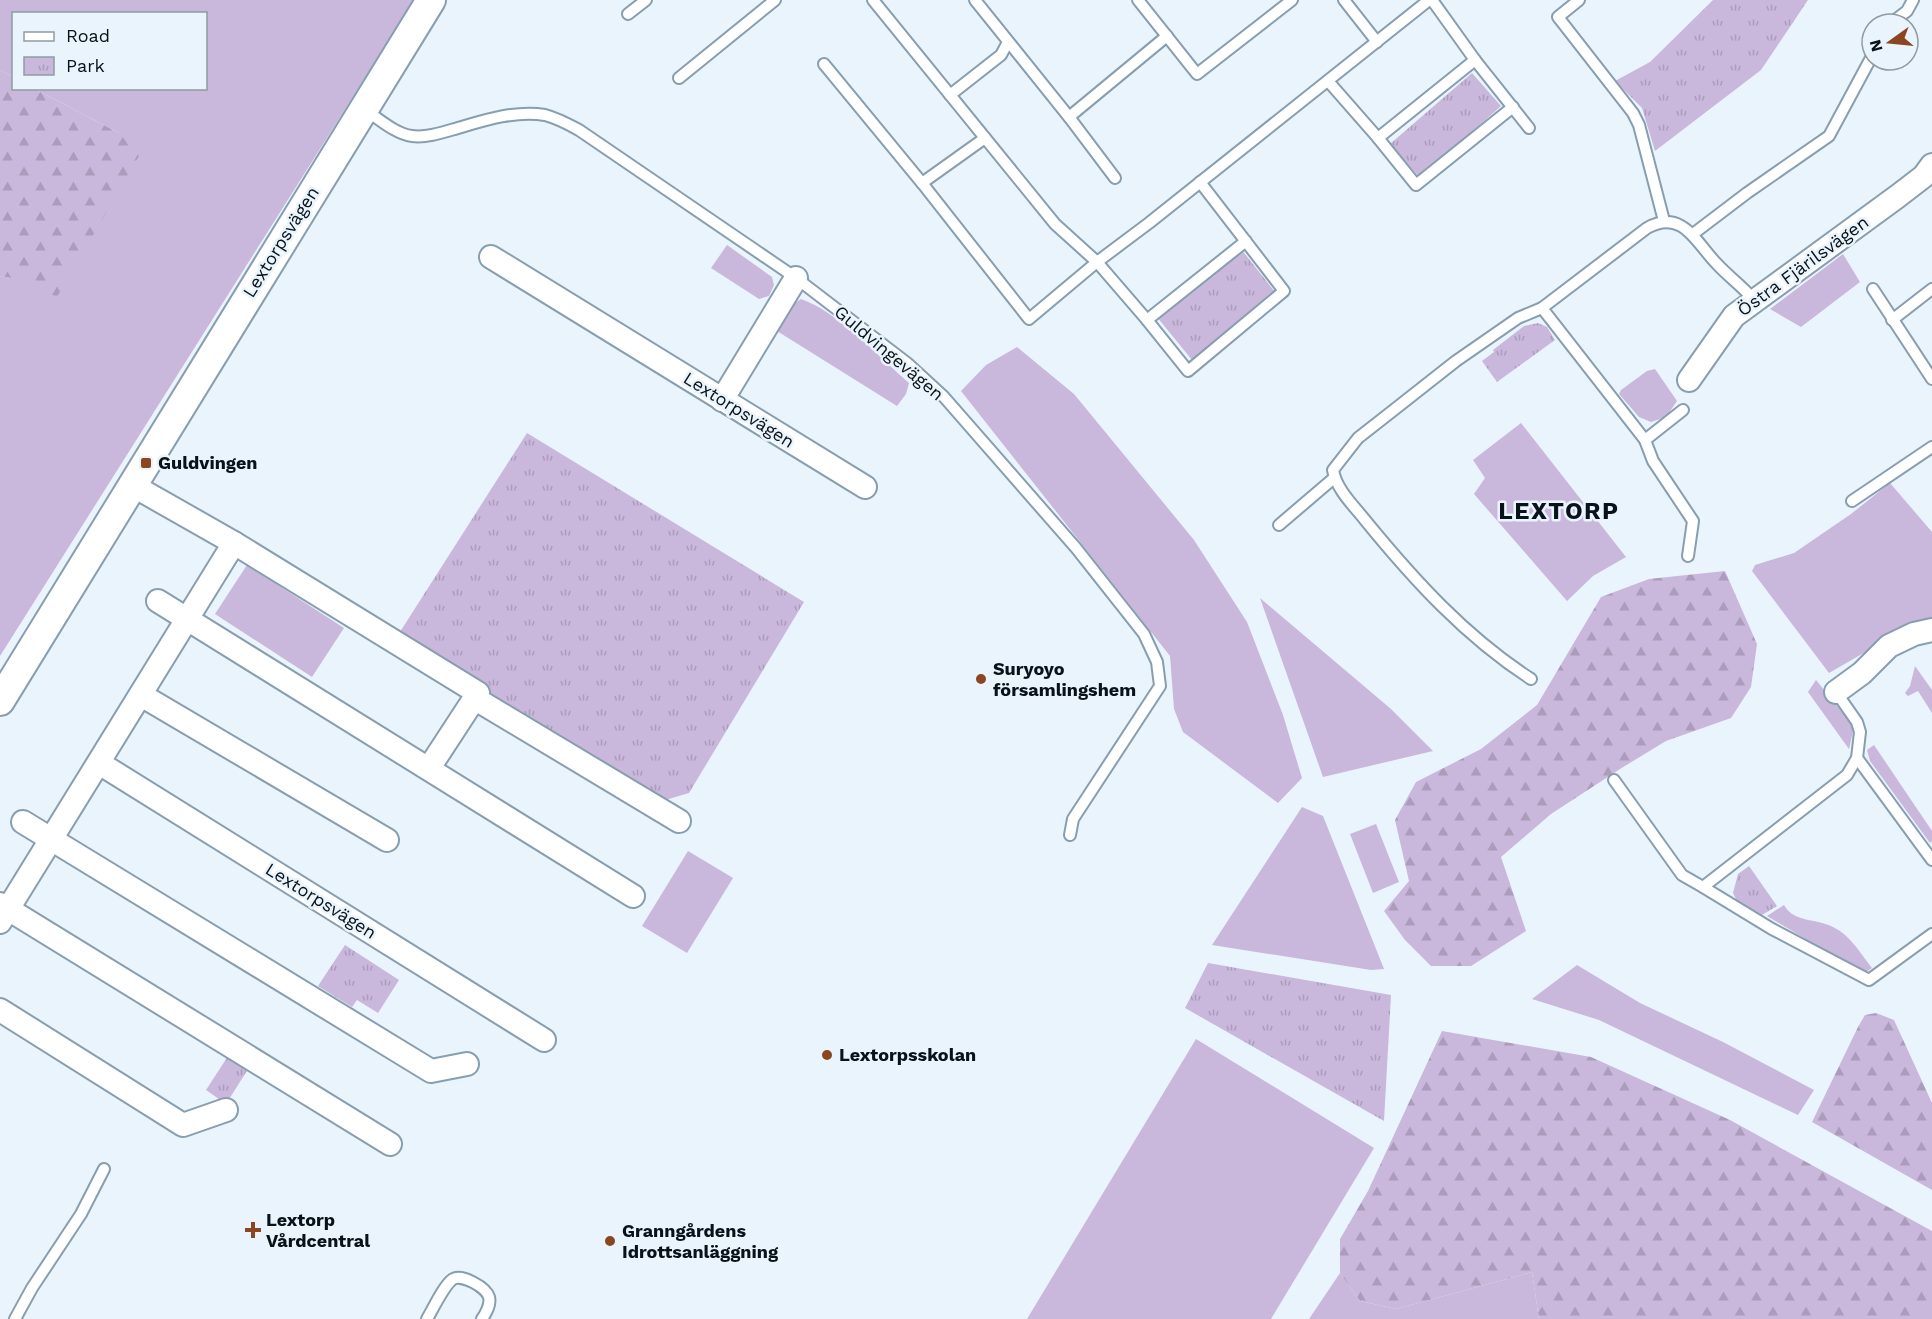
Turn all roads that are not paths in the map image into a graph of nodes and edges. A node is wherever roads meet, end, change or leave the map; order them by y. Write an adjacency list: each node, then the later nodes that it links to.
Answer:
1 (431, 0): 22 (street, Lextorpsvägen)
2 (646, 0): 11 (lane)
3 (775, 0): 18 (lane)
4 (873, 0): 20 (lane)
5 (975, 0): 13 (lane)
6 (1137, 0): 12 (lane)
7 (1292, 0): 12 (lane)
8 (1344, 0): 14 (lane)
9 (1431, 0): 14 (lane); 15 (lane)
10 (1578, 0): 31 (lane)
11 (628, 14)
12 (1167, 36): 23 (lane)
13 (1008, 42): 20 (lane); 23 (lane)
14 (1377, 42): 19 (lane)
15 (1475, 60): 21 (lane); 26 (lane)
16 (824, 64): 30 (lane)
17 (1863, 72): 32 (lane)
18 (679, 78)
19 (1328, 81): 26 (lane); 29 (lane)
20 (950, 95): 25 (lane)
21 (1513, 107): 24 (lane); 26 (lane)
22 (364, 109): 36 (lane, Guldvingevägen); 50 (street, Lextorpsvägen)
23 (1069, 117): 28 (lane)
24 (1529, 128)
25 (985, 138): 30 (lane); 35 (lane)
26 (1378, 138)
27 (1932, 165): 39 (street, Östra Fjärilsvägen)
28 (1115, 178)
29 (1200, 182): 33 (lane); 35 (lane)
30 (922, 183): 35 (lane)
31 (1664, 221): 32 (lane); 40 (lane)
32 (1693, 234): 39 (lane)
33 (1246, 241): 41 (lane); 41 (lane)
34 (491, 257): 45 (street, Lextorpsvägen)
35 (1097, 262): 41 (lane)
36 (796, 278): 45 (street); 70 (lane, Guldvingevägen)
37 (1873, 289): 42 (lane)
38 (1932, 289): 42 (lane)
39 (1754, 300): 44 (street, Östra Fjärilsvägen)
40 (1542, 308): 47 (lane); 49 (lane)
41 (1147, 320)
42 (1892, 320): 43 (lane)
43 (1932, 379)
44 (1689, 380)
45 (722, 399): 51 (street, Lextorpsvägen)
46 (1683, 410): 47 (lane)
47 (1645, 440): 55 (lane)
48 (1932, 447): 52 (lane)
49 (1334, 478): 53 (lane); 59 (lane)
50 (132, 485): 54 (street); 63 (street, Lextorpsvägen)
51 (865, 487)
52 (1852, 501)
53 (1279, 525)
54 (234, 543): 57 (street); 62 (street)
55 (1688, 556)
56 (158, 602): 57 (street)
57 (188, 619): 61 (street); 66 (street)
58 (1932, 630): 60 (street)
59 (1531, 680)
60 (1836, 692): 64 (lane)
61 (141, 695): 65 (street); 72 (street)
62 (474, 698): 66 (street); 68 (street)
63 (0, 701)
64 (1857, 758): 73 (lane); 74 (lane)
65 (99, 763): 71 (street); 79 (street, Lextorpsvägen)
66 (429, 768): 75 (street)
67 (1614, 780): 74 (lane)
68 (679, 821)
69 (23, 822): 71 (street)
70 (1070, 835)
71 (52, 838): 76 (street); 80 (street)
72 (387, 840)
73 (1932, 860)
74 (1703, 887): 77 (lane)
75 (633, 896)
76 (3, 912): 82 (street)
77 (1932, 934)
78 (0, 1010): 81 (street)
79 (544, 1040)
80 (467, 1064)
81 (226, 1110)
82 (390, 1144)
83 (104, 1169): 84 (lane)
84 (15, 1319)
85 (427, 1319): 86 (lane)
86 (482, 1319)

